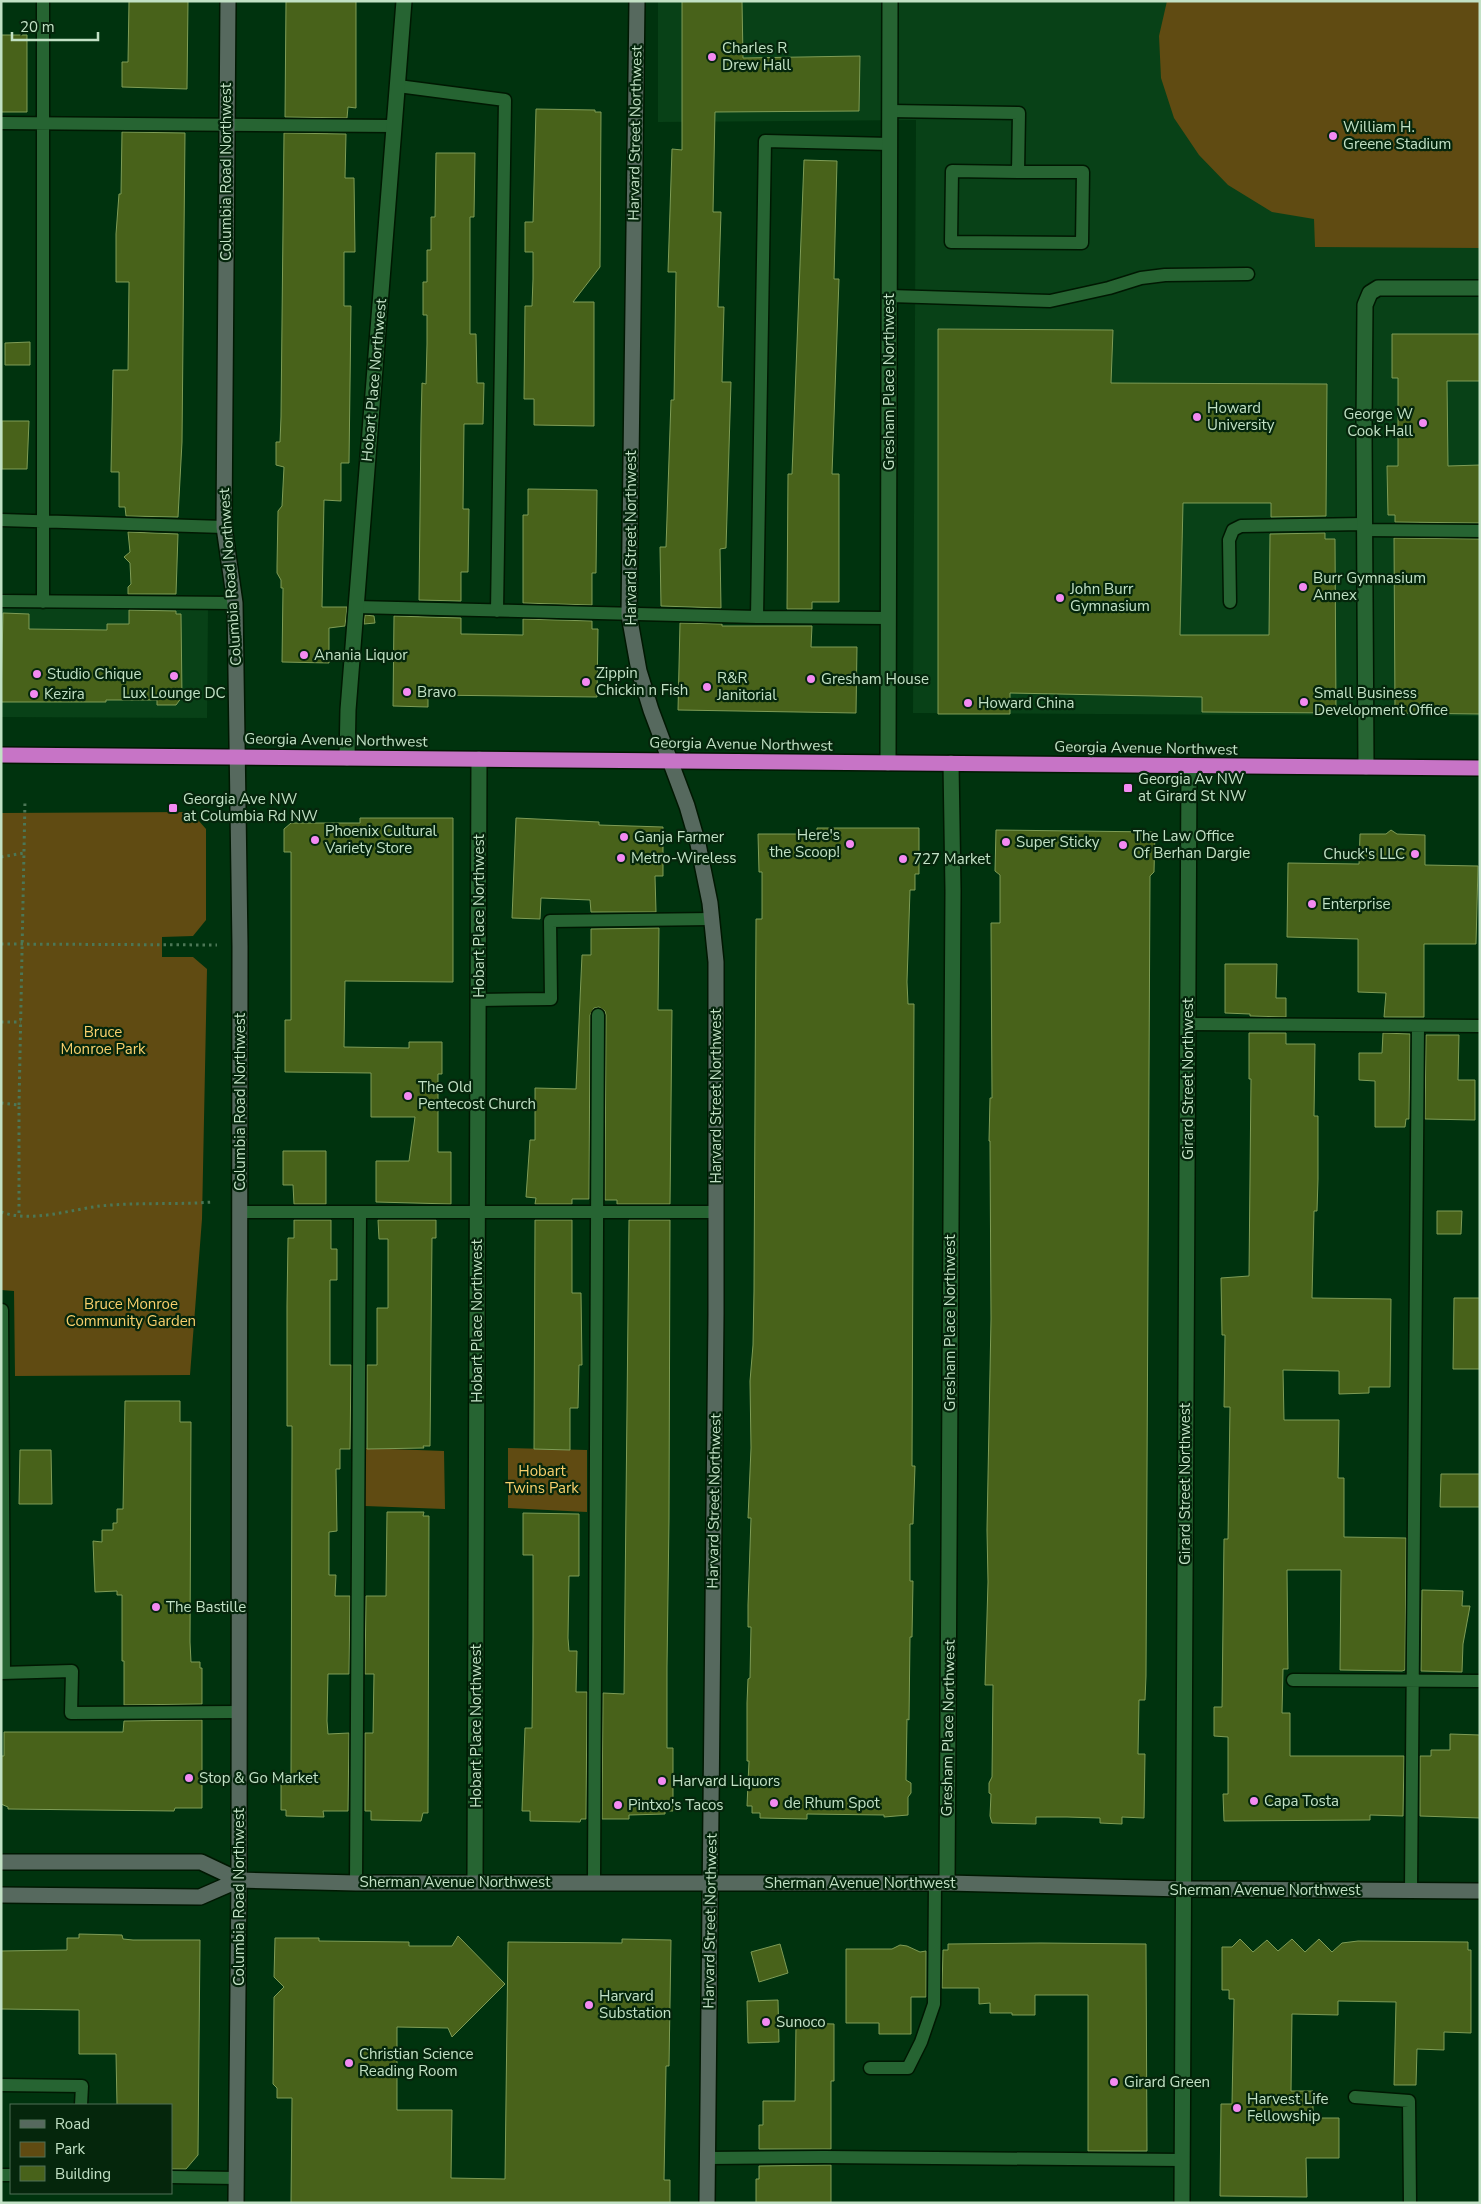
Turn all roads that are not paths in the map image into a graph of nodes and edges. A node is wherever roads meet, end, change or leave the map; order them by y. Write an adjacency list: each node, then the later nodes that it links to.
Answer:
1 (43, 1): 9 (lane)
2 (228, 1): 10 (main road, Columbia Road Northwest)
3 (404, 1): 6 (street, Hobart Place Northwest)
4 (636, 1): 28 (main road, Harvard Street Northwest)
5 (890, 1): 7 (street, Gresham Place Northwest)
6 (398, 86): 11 (street, Hobart Place Northwest); 27 (lane)
7 (890, 111): 12 (street, Gresham Place Northwest); 13 (lane)
8 (1, 123): 9 (lane)
9 (44, 124): 10 (lane); 18 (lane)
10 (226, 126): 11 (lane); 19 (main road, Columbia Road Northwest)
11 (395, 126): 26 (street, Hobart Place Northwest)
12 (890, 144): 16 (street, Gresham Place Northwest); 29 (lane)
13 (1018, 172): 13 (lane)
14 (1248, 274): 16 (lane)
15 (1480, 288): 20 (street)
16 (890, 296): 30 (street, Gresham Place Northwest)
17 (1, 520): 18 (lane)
18 (44, 520): 19 (lane); 23 (lane)
19 (224, 527): 25 (main road, Columbia Road Northwest)
20 (1364, 527): 21 (lane); 24 (lane); 39 (street)
21 (1480, 531)
22 (1, 601): 23 (lane)
23 (43, 602): 25 (lane)
24 (1230, 602)
25 (235, 603): 32 (main road, Columbia Road Northwest)
26 (356, 607): 27 (lane); 33 (street, Hobart Place Northwest)
27 (497, 611): 28 (lane)
28 (629, 615): 29 (lane); 35 (main road, Harvard Street Northwest)
29 (757, 617): 30 (lane)
30 (888, 618): 36 (street, Gresham Place Northwest)
31 (1, 755): 32 (highway, Georgia Avenue Northwest)
32 (238, 757): 33 (highway, Georgia Avenue Northwest); 47 (main road, Columbia Road Northwest)
33 (347, 758): 34 (highway, Georgia Avenue Northwest)
34 (480, 759): 35 (highway, Georgia Avenue Northwest); 42 (street, Hobart Place Northwest)
35 (669, 761): 36 (highway, Georgia Avenue Northwest); 41 (main road, Harvard Street Northwest)
36 (888, 763): 37 (highway, Georgia Avenue Northwest)
37 (950, 763): 38 (highway, Georgia Avenue Northwest); 64 (street, Gresham Place Northwest)
38 (1189, 766): 39 (highway, Georgia Avenue Northwest); 44 (street, Girard Street Northwest)
39 (1366, 767): 40 (highway, Georgia Avenue Northwest)
40 (1480, 768)
41 (712, 919): 42 (lane); 51 (main road, Harvard Street Northwest)
42 (479, 1000): 49 (street, Hobart Place Northwest)
43 (598, 1015): 50 (lane)
44 (1188, 1024): 45 (lane); 65 (street, Girard Street Northwest)
45 (1418, 1026): 46 (lane); 55 (lane)
46 (1480, 1026)
47 (240, 1212): 48 (lane); 57 (main road, Columbia Road Northwest)
48 (360, 1212): 49 (lane); 60 (lane)
49 (478, 1212): 50 (lane); 61 (street, Hobart Place Northwest)
50 (596, 1212): 51 (lane); 62 (lane)
51 (716, 1212): 63 (main road, Harvard Street Northwest)
52 (2, 1310): 53 (lane)
53 (3, 1673): 57 (lane)
54 (1293, 1680): 55 (lane)
55 (1413, 1680): 56 (lane); 66 (lane)
56 (1480, 1681)
57 (240, 1712): 59 (main road, Columbia Road Northwest)
58 (1, 1862): 59 (main road, Sherman Avenue Northwest)
59 (240, 1880): 60 (main road, Sherman Avenue Northwest); 68 (main road, Sherman Avenue Northwest); 76 (main road, Columbia Road Northwest)
60 (356, 1882): 61 (main road, Sherman Avenue Northwest)
61 (475, 1882): 62 (main road, Sherman Avenue Northwest)
62 (594, 1882): 63 (main road, Sherman Avenue Northwest)
63 (710, 1882): 64 (main road, Sherman Avenue Northwest); 73 (main road, Harvard Street Northwest)
64 (941, 1883): 65 (main road, Sherman Avenue Northwest); 69 (lane)
65 (1183, 1890): 66 (main road, Sherman Avenue Northwest); 74 (street, Girard Street Northwest)
66 (1411, 1891): 67 (main road, Sherman Avenue Northwest)
67 (1480, 1891)
68 (1, 1895)
69 (870, 2068)
70 (1, 2084): 72 (lane)
71 (1355, 2097): 80 (lane)
72 (81, 2104)
73 (707, 2158): 74 (lane); 78 (main road, Harvard Street Northwest)
74 (1182, 2160): 79 (street, Girard Street Northwest)
75 (172, 2177): 76 (lane)
76 (236, 2178): 77 (main road, Columbia Road Northwest)
77 (236, 2203)
78 (708, 2203)
79 (1182, 2203)
80 (1410, 2203)

